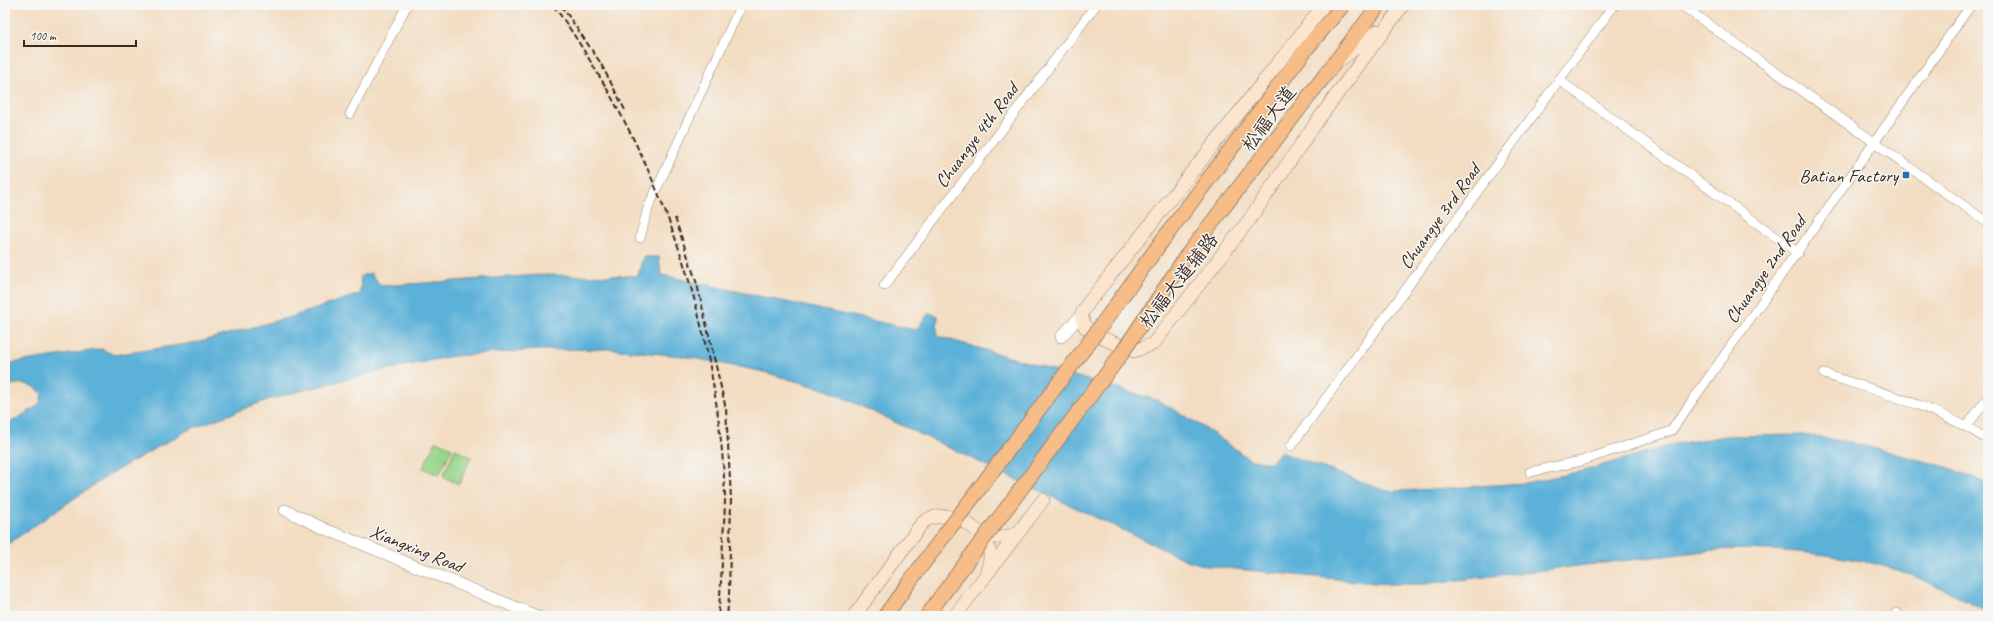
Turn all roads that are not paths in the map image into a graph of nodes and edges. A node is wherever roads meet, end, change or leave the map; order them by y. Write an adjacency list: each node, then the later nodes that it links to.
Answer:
1 (407, 5): 16 (street)
2 (741, 5): 19 (street)
3 (1096, 5): 21 (street, Chuangye 4th Road)
4 (1324, 5): 22 (main road)
5 (1328, 5): 13 (main road)
6 (1342, 5): 13 (main road, 松福大道)
7 (1380, 5): 14 (main road, 松福大道)
8 (1403, 5): 12 (main road, 松福大道辅路)
9 (1614, 5): 15 (street, Chuangye 3rd Road)
10 (1681, 5): 17 (street)
11 (1971, 5): 17 (street, Chuangye 2nd Road)
12 (1388, 23): 14 (main road); 22 (main road, 松福大道辅路)
13 (1306, 49): 37 (main road, 松福大道, bridge)
14 (1333, 64): 38 (main road, 松福大道, bridge)
15 (1559, 80): 20 (street); 28 (street, Chuangye 3rd Road)
16 (350, 114)
17 (1874, 143): 18 (street); 20 (street, Chuangye 2nd Road)
18 (1988, 223)
19 (640, 238)
20 (1798, 253): 29 (street, Chuangye 2nd Road)
21 (884, 286)
22 (1081, 315): 23 (street)
23 (1061, 337)
24 (1824, 374): 26 (street)
25 (1988, 397): 26 (street)
26 (1967, 426): 27 (street)
27 (1988, 440)
28 (1291, 446)
29 (1530, 472)
30 (1043, 500): 33 (main road)
31 (285, 510): 35 (street, Xiangxing Road)
32 (974, 529): 33 (main road); 34 (main road); 36 (main road)
33 (1019, 532): 34 (main road)
34 (985, 577): 39 (main road)
35 (537, 616)
36 (854, 616)
37 (885, 616)
38 (927, 616)
39 (955, 616)

